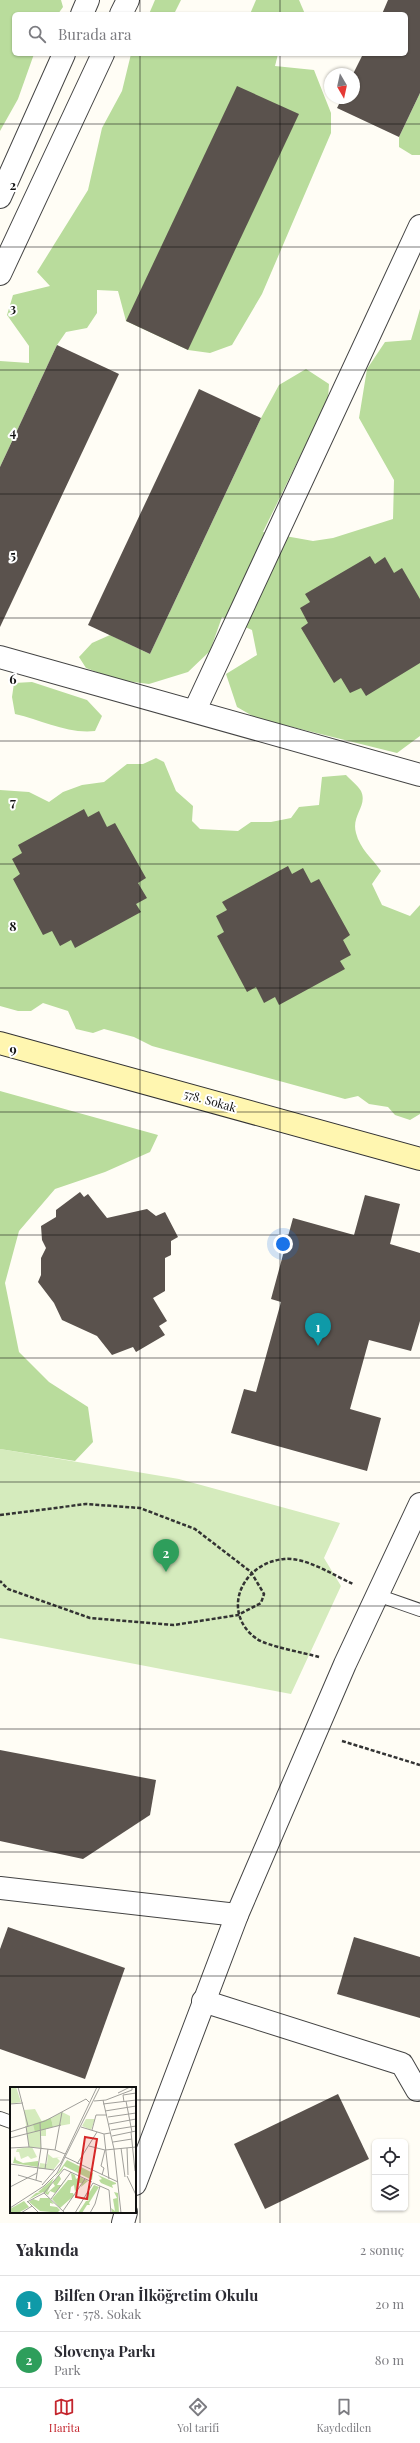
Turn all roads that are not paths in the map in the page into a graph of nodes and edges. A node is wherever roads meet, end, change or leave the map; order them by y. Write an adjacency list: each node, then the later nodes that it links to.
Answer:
1 (88, 0): 3 (street)
2 (128, 0): 4 (street)
3 (83, 12)
4 (123, 12)
5 (63, 56): 7 (street)
6 (102, 56): 9 (street)
7 (0, 197)
8 (420, 226): 11 (street)
9 (0, 274)
10 (0, 657): 11 (street)
11 (195, 710): 12 (street)
12 (420, 775)
13 (0, 1042): 14 (street, 578. Sokak)
14 (420, 1159)
15 (420, 1504): 16 (street)
16 (377, 1595): 17 (lane); 19 (street)
17 (420, 1610)
18 (0, 1888): 19 (street)
19 (237, 1915): 20 (street)
20 (203, 2001): 21 (street); 24 (street)
21 (417, 2090)
22 (0, 2118): 23 (lane)
23 (10, 2122)
24 (137, 2173)
25 (126, 2213): 26 (street)
26 (122, 2223)

